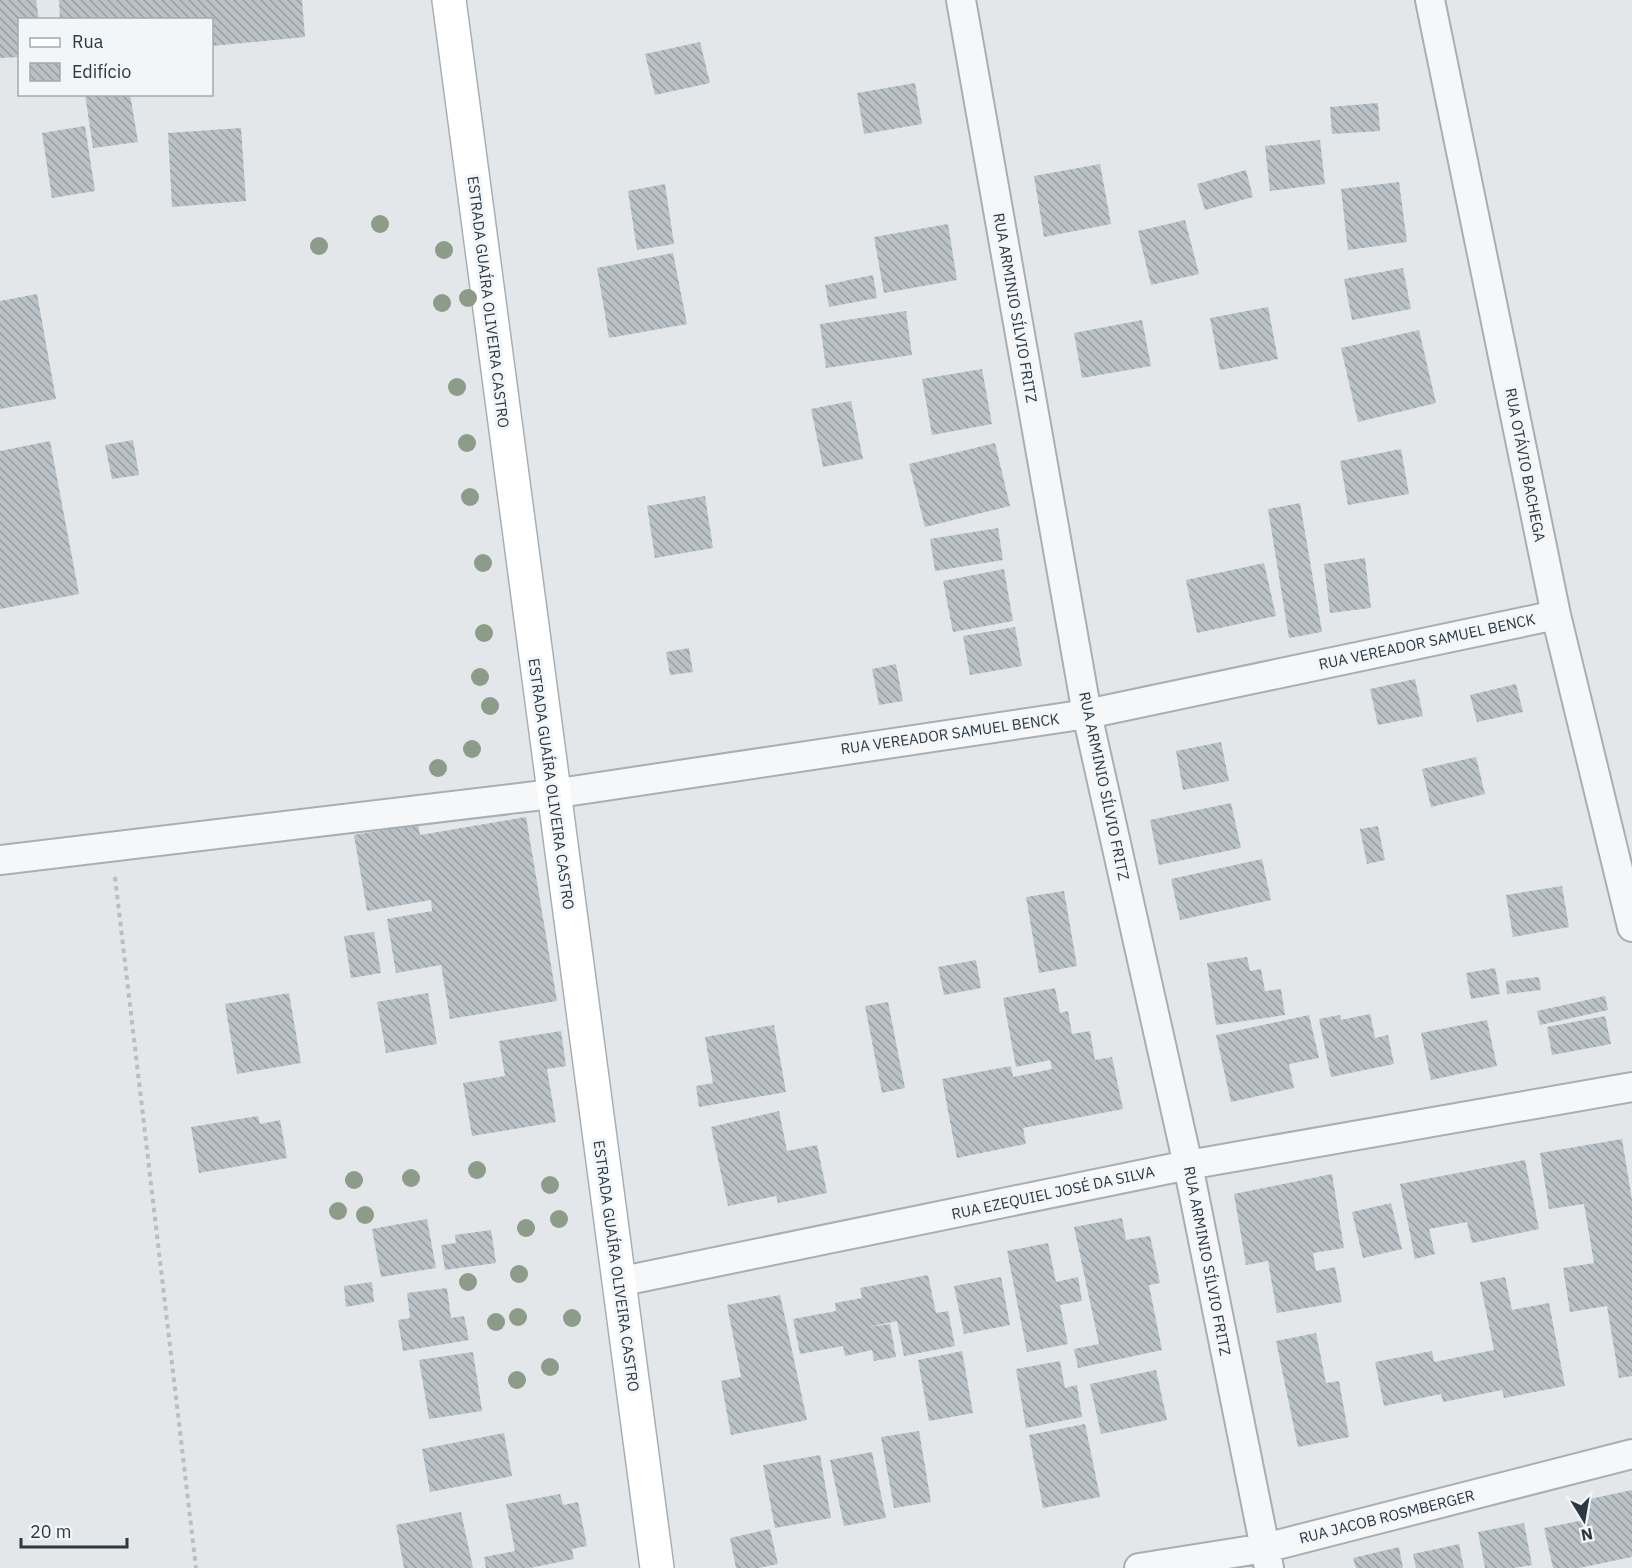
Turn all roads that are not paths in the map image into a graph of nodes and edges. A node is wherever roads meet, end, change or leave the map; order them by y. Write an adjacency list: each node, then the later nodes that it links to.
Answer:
1 (448, 0): 6 (street, ESTRADA GUAÍRA OLIVEIRA CASTRO)
2 (961, 0): 5 (street, RUA ARMINIO SÍLVIO FRITZ)
3 (1430, 0): 4 (street, RUA OTÁVIO BACHEGA)
4 (1556, 615): 5 (street, RUA VEREADOR SAMUEL BENCK); 8 (street, RUA OTÁVIO BACHEGA)
5 (1087, 714): 6 (street, RUA VEREADOR SAMUEL BENCK); 10 (street, RUA ARMINIO SÍLVIO FRITZ)
6 (552, 794): 7 (street, RUA VEREADOR SAMUEL BENCK); 11 (street, ESTRADA GUAÍRA OLIVEIRA CASTRO)
7 (0, 860)
8 (1632, 927)
9 (1632, 1087): 10 (street, RUA EZEQUIEL JOSÉ DA SILVA)
10 (1188, 1165): 11 (street, RUA EZEQUIEL JOSÉ DA SILVA); 13 (street, RUA ARMINIO SÍLVIO FRITZ)
11 (618, 1282): 14 (street, ESTRADA GUAÍRA OLIVEIRA CASTRO)
12 (1632, 1454): 13 (street, RUA JACOB ROSMBERGER)
13 (1267, 1558): 15 (street, RUA JACOB ROSMBERGER)
14 (657, 1568)
15 (1139, 1568)

